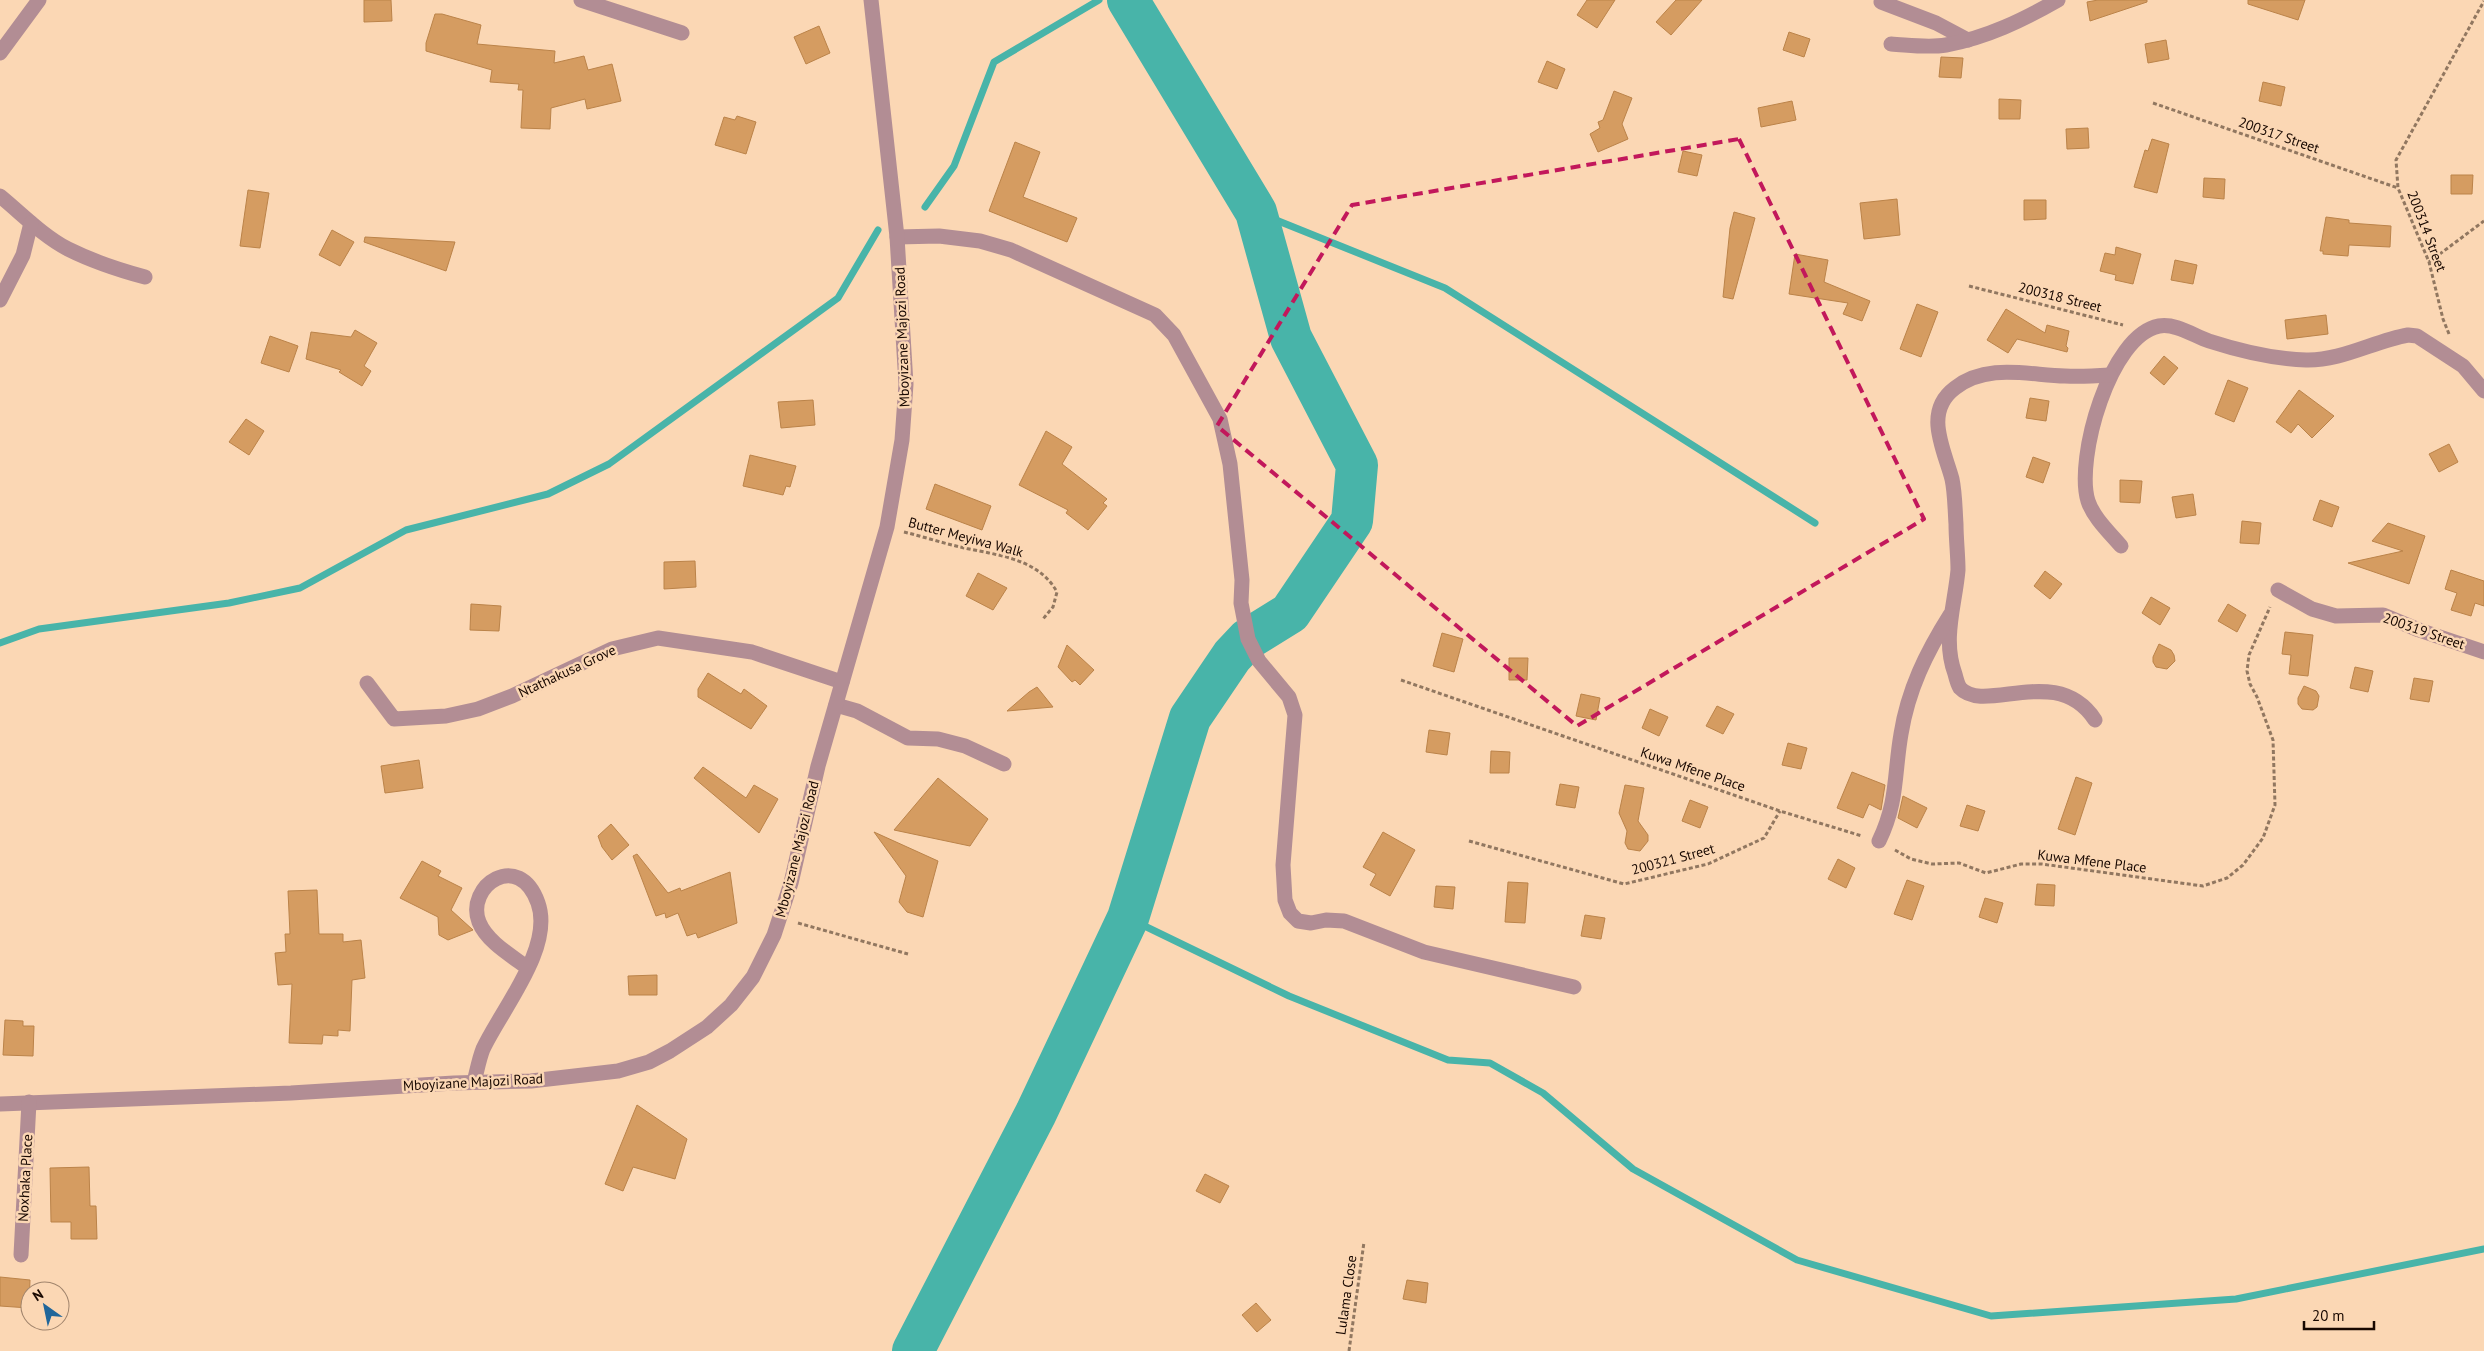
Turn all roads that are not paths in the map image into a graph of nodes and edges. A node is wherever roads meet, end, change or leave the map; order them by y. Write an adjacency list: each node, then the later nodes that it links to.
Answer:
1 (39, 0): 9 (street)
2 (581, 0): 6 (street)
3 (871, 0): 12 (street, Mboyizane Majozi Road)
4 (2058, 0): 7 (street)
5 (1880, 2): 7 (street)
6 (682, 33)
7 (1968, 40): 8 (street)
8 (1891, 44)
9 (0, 53)
10 (0, 196): 11 (street)
11 (31, 223): 13 (street); 14 (street)
12 (897, 237): 21 (street, Mboyizane Majozi Road); 28 (street)
13 (145, 277)
14 (0, 300)
15 (2110, 375): 16 (street); 17 (street); 19 (street)
16 (2484, 391)
17 (2121, 546)
18 (2278, 590): 20 (street, 200319 Street)
19 (1950, 615): 24 (street); 26 (street)
20 (2484, 652)
21 (842, 682): 22 (street, Ntathakusa Grove); 23 (street, Mboyizane Majozi Road)
22 (368, 683)
23 (836, 705): 25 (street); 29 (street, Mboyizane Majozi Road)
24 (2095, 720)
25 (1004, 764)
26 (1879, 841)
27 (528, 968): 27 (street); 29 (street)
28 (1574, 987)
29 (474, 1082): 30 (street, Mboyizane Majozi Road)
30 (29, 1102): 31 (street, Mboyizane Majozi Road); 32 (street, Noxhaka Place)
31 (0, 1104)
32 (20, 1255)

